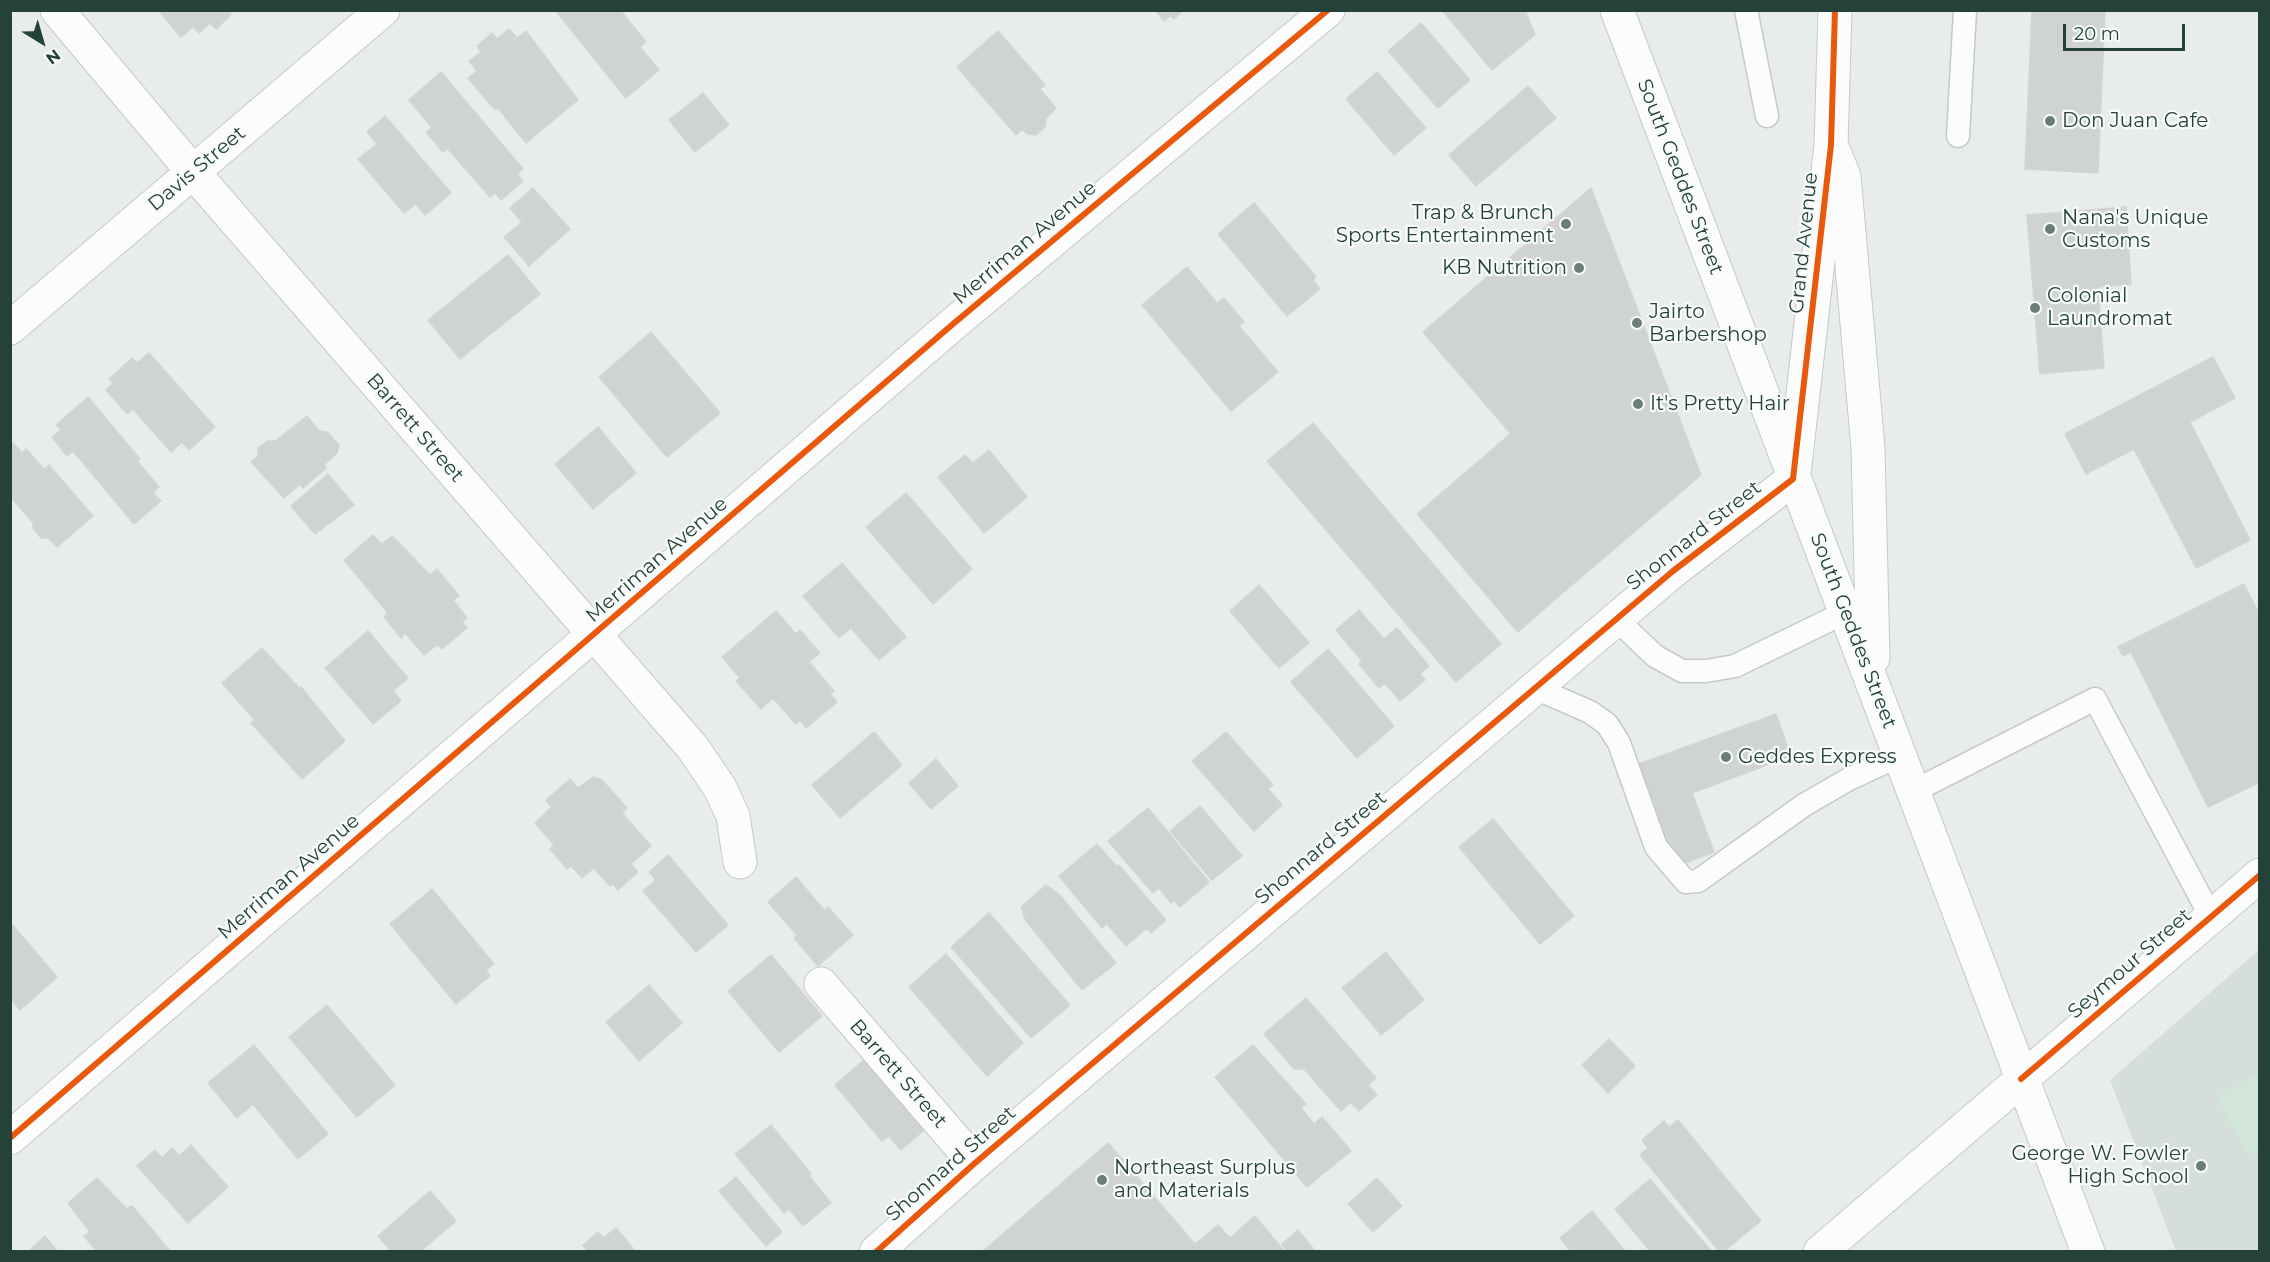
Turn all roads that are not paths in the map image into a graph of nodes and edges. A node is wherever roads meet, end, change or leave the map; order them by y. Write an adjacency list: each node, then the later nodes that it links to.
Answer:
1 (57, 10): 11 (street, Barrett Street)
2 (383, 10): 11 (street, Davis Street)
3 (1328, 10): 16 (street, Merriman Avenue)
4 (1617, 10): 13 (street, South Geddes Street)
5 (1746, 10): 8 (lane)
6 (1835, 10): 10 (street, Grand Avenue)
7 (1965, 10): 9 (lane)
8 (1767, 116)
9 (1958, 136)
10 (1831, 145): 13 (street, Grand Avenue); 17 (street)
11 (193, 172): 12 (street, Davis Street); 16 (street, Barrett Street)
12 (10, 328)
13 (1793, 479): 14 (street, South Geddes Street); 15 (street, Shonnard Street)
14 (1846, 612): 15 (lane); 17 (street, South Geddes Street)
15 (1616, 619): 18 (street, Shonnard Street)
16 (595, 636): 21 (street, Barrett Street); 26 (street, Merriman Avenue)
17 (1873, 680): 19 (street, South Geddes Street)
18 (1535, 688): 19 (lane); 27 (street, Shonnard Street)
19 (1901, 755): 20 (street, South Geddes Street)
20 (1914, 791): 23 (lane); 25 (street, South Geddes Street)
21 (740, 862)
22 (2259, 875): 23 (street, Seymour Street)
23 (2211, 917): 25 (street, Seymour Street)
24 (821, 984): 27 (street, Barrett Street)
25 (2021, 1079): 29 (street, Seymour Street); 30 (street, South Geddes Street)
26 (10, 1138)
27 (975, 1163): 28 (street, Shonnard Street)
28 (876, 1251)
29 (1820, 1251)
30 (2088, 1251)

